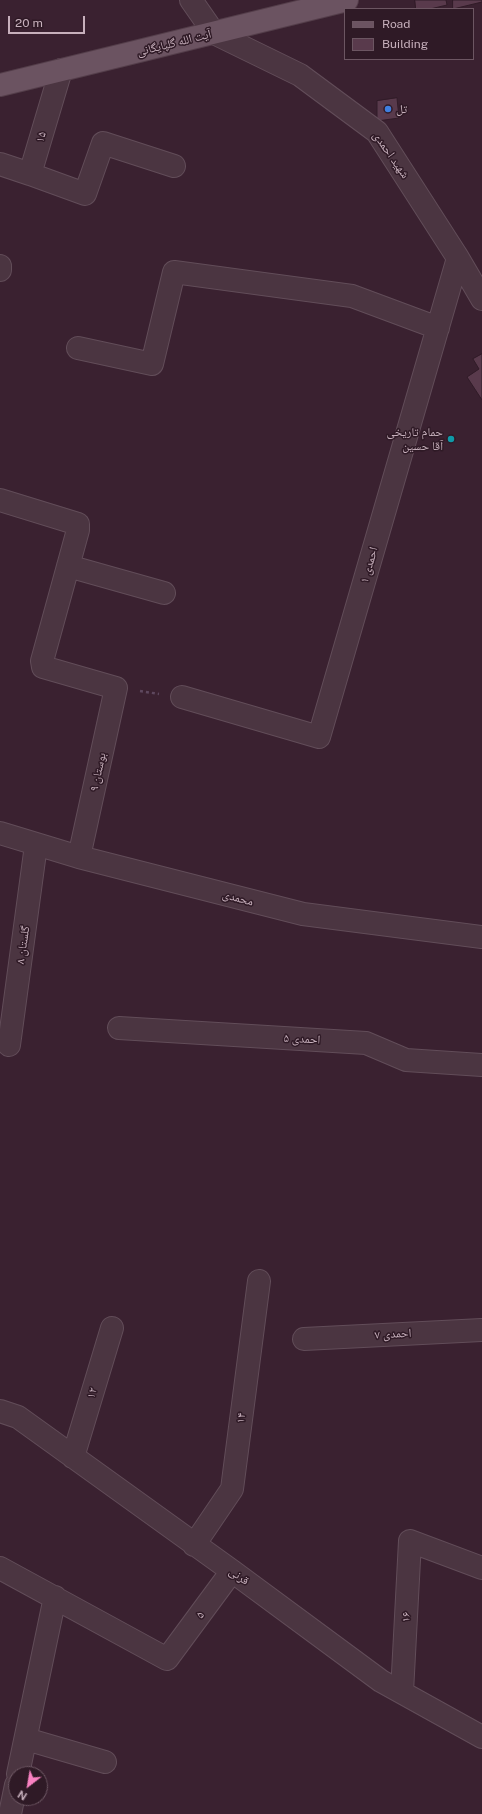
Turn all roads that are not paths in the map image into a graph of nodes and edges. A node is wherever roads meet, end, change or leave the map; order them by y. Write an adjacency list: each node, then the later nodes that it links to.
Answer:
1 (191, 0): 3 (street)
2 (347, 0): 3 (main road, آیت الله گلپایگانی)
3 (214, 33): 4 (main road, آیت الله گلپایگانی); 9 (street, شهید احمدی)
4 (61, 70): 5 (main road, آیت الله گلپایگانی); 8 (street, ۱۵)
5 (0, 85)
6 (0, 164): 8 (street)
7 (174, 166): 8 (street)
8 (30, 174)
9 (458, 258): 12 (street, شهید احمدی); 13 (street, احمدی ۱)
10 (0, 266): 11 (street)
11 (0, 270)
12 (482, 299)
13 (438, 328): 14 (street); 18 (street, احمدی ۱)
14 (78, 348)
15 (0, 500): 16 (street)
16 (68, 566): 17 (street); 21 (street, بوستان ۹)
17 (164, 593)
18 (182, 697)
19 (0, 833): 20 (street, محمدی)
20 (36, 845): 21 (street, محمدی); 24 (street, گلستان ۸)
21 (80, 857): 22 (street, محمدی)
22 (482, 937)
23 (119, 1028): 25 (street, احمدی ۵)
24 (10, 1045)
25 (482, 1065)
26 (259, 1281): 32 (street, ۱۴)
27 (112, 1328): 31 (street, ۱۲)
28 (482, 1330): 29 (street, احمدی ۷)
29 (304, 1339)
30 (0, 1411): 31 (street, قرنی)
31 (73, 1457): 32 (street, قرنی)
32 (194, 1545): 35 (street, قرنی)
33 (0, 1568): 36 (street)
34 (482, 1568): 37 (street, ۱۶)
35 (232, 1571): 36 (street, ۵); 37 (street, قرنی)
36 (55, 1597): 39 (street)
37 (402, 1692): 38 (street, قرنی)
38 (482, 1737)
39 (26, 1739): 40 (street); 41 (street)
40 (106, 1762)
41 (19, 1766)

